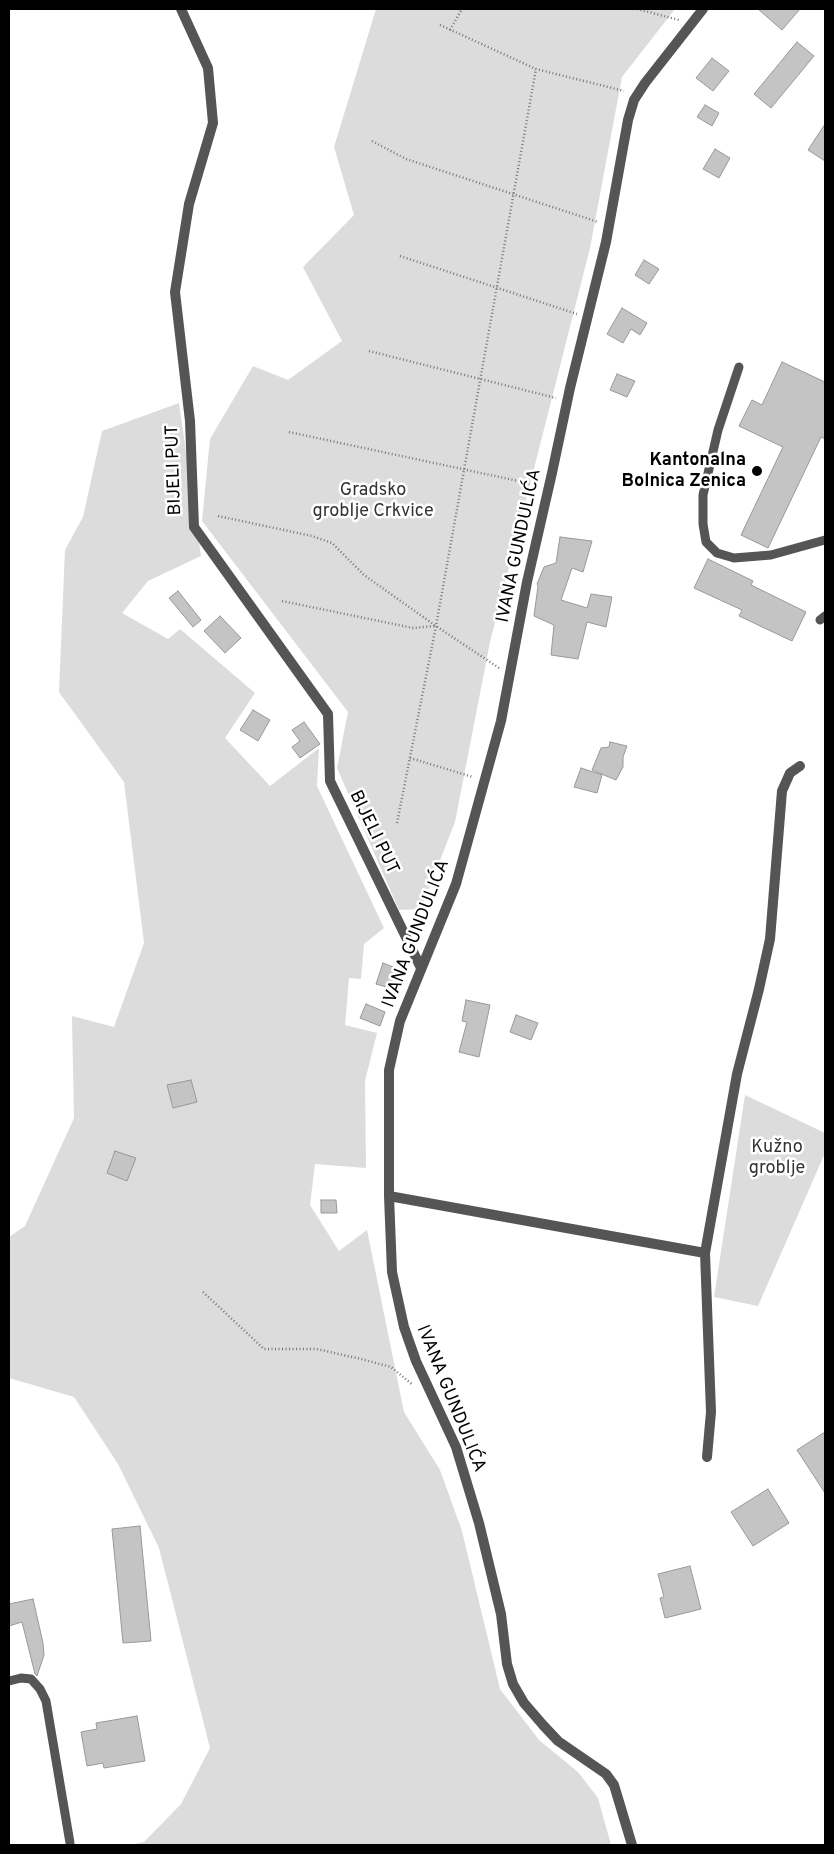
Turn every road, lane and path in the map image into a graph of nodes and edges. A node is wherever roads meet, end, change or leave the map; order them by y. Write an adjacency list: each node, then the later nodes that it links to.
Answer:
1 (181, 9): 32 (street, BIJELI PUT)
2 (462, 9): 7 (path)
3 (637, 9): 5 (path)
4 (703, 9): 5 (street, IVANA GUNDULIĆA)
5 (692, 24): 9 (street, IVANA GUNDULIĆA)
6 (440, 26): 7 (path)
7 (450, 30): 8 (path)
8 (536, 69): 9 (path); 11 (path)
9 (638, 95): 12 (street, IVANA GUNDULIĆA)
10 (372, 141): 11 (path)
11 (512, 194): 12 (path); 14 (path)
12 (609, 226): 15 (street, IVANA GUNDULIĆA)
13 (400, 256): 14 (path)
14 (496, 288): 15 (path); 18 (path)
15 (587, 317): 19 (street, IVANA GUNDULIĆA)
16 (368, 351): 18 (path)
17 (739, 366): 24 (lane)
18 (479, 379): 19 (path); 21 (path)
19 (567, 401): 22 (street, IVANA GUNDULIĆA)
20 (289, 432): 21 (path)
21 (463, 469): 22 (path); 26 (path)
22 (549, 487): 27 (street, IVANA GUNDULIĆA)
23 (218, 516): 26 (path)
24 (825, 540)
25 (282, 601): 26 (path)
26 (436, 626): 27 (path); 28 (path)
27 (509, 675): 30 (street, IVANA GUNDULIĆA)
28 (410, 758): 30 (path); 31 (path)
29 (800, 766): 34 (street)
30 (485, 781): 32 (street, IVANA GUNDULIĆA)
31 (396, 823)
32 (421, 968): 33 (street, IVANA GUNDULIĆA)
33 (388, 1196): 34 (street); 40 (street, IVANA GUNDULIĆA)
34 (705, 1252): 37 (street)
35 (203, 1292): 36 (path)
36 (413, 1385)
37 (707, 1457)
38 (9, 1681): 39 (lane)
39 (70, 1843)
40 (632, 1845)

